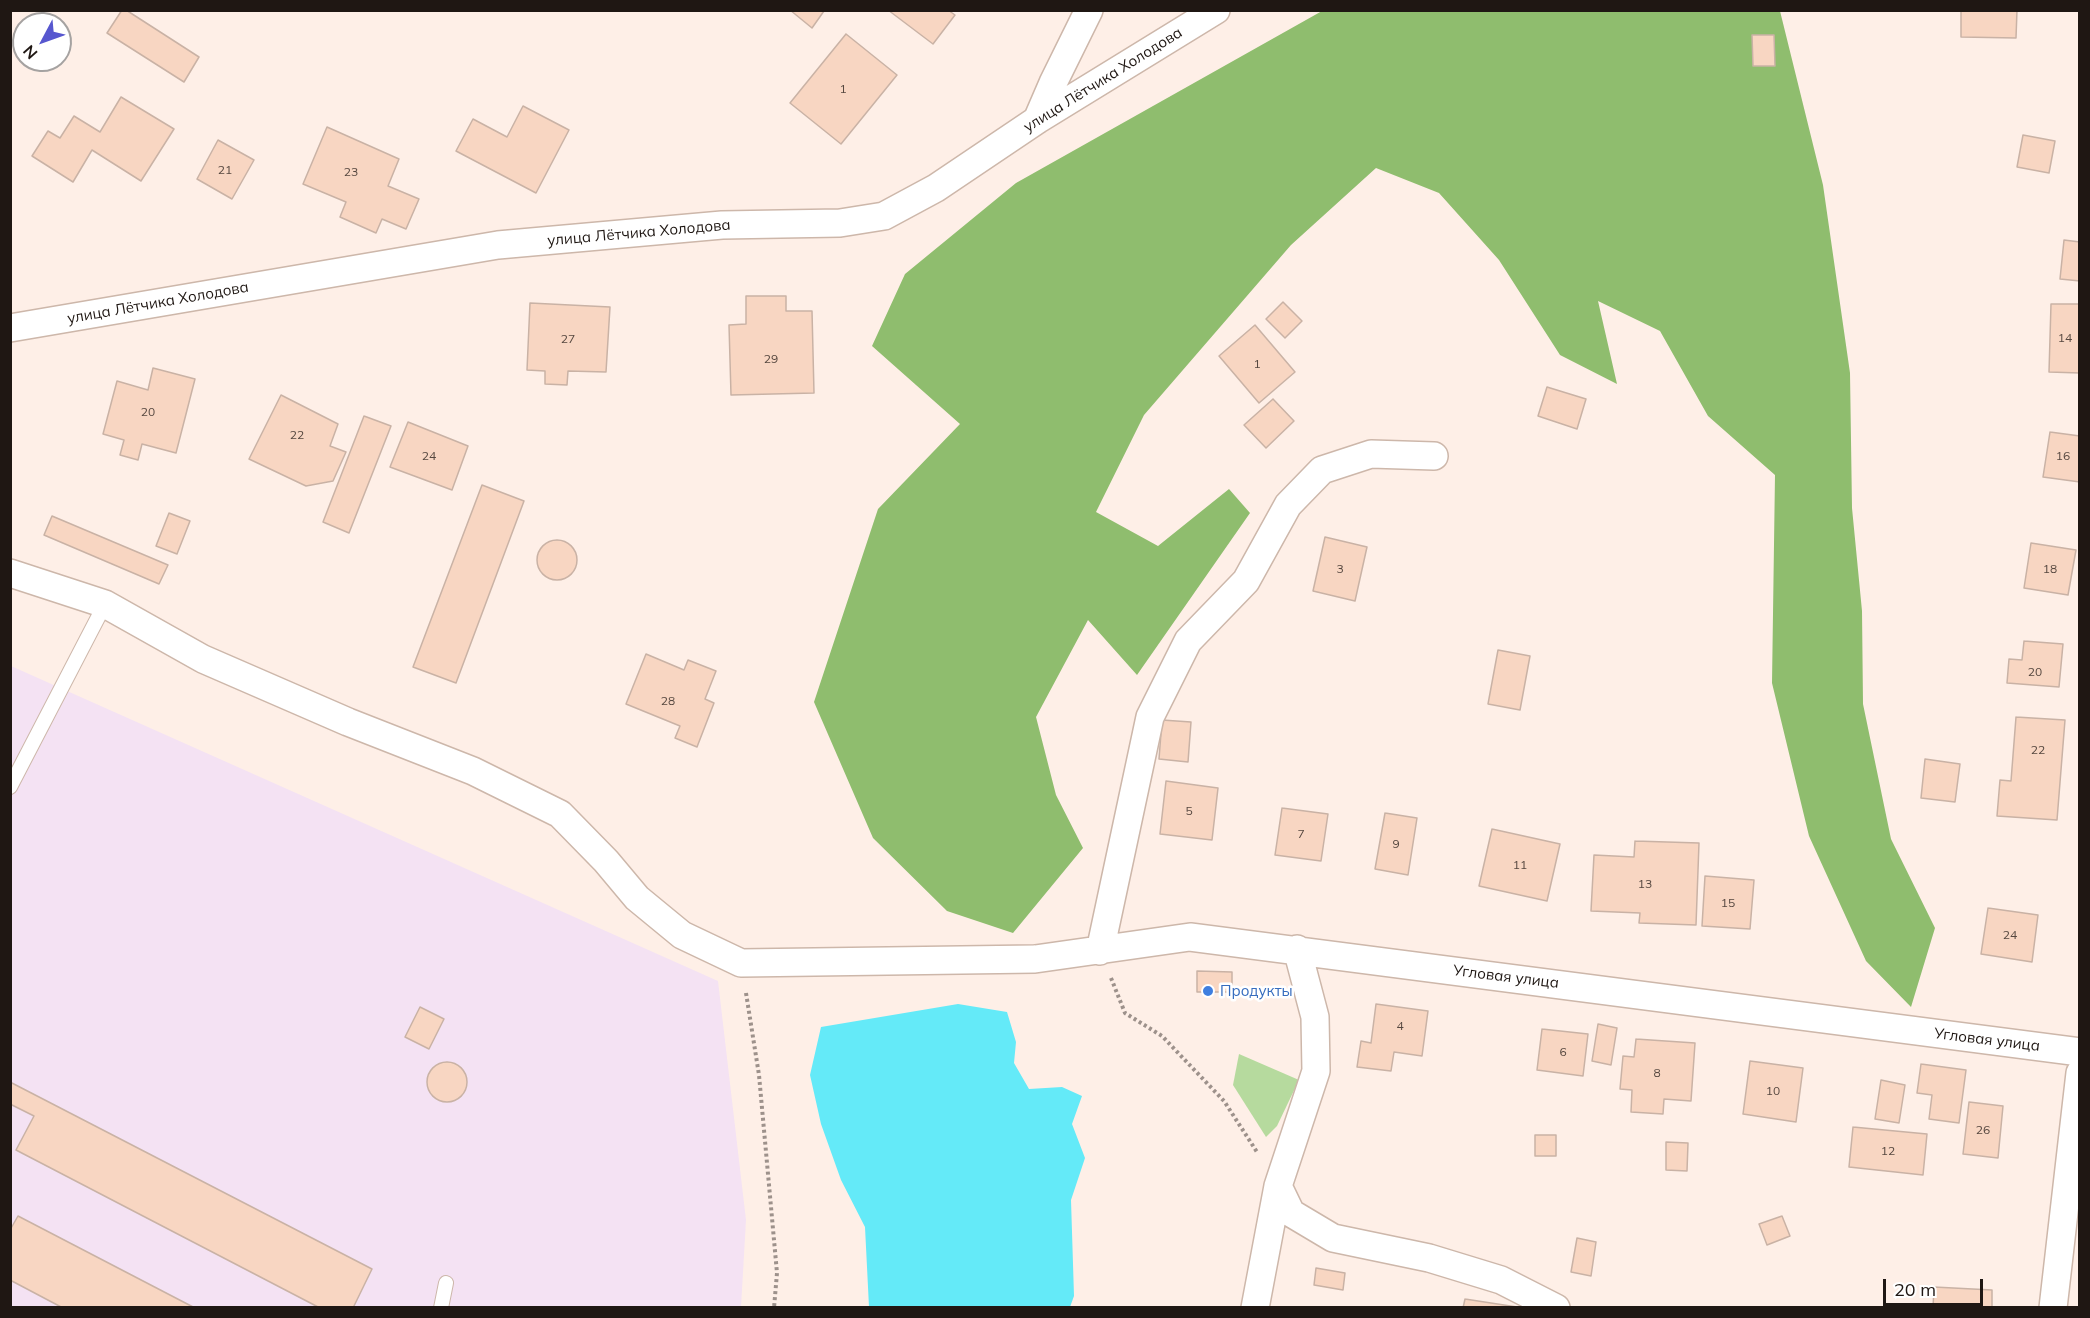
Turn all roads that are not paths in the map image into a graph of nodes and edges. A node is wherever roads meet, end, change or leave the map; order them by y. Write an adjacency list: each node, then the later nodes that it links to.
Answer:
1 (1089, 10): 3 (street)
2 (1216, 10): 3 (street, улица Лётчика Холодова)
3 (1037, 120): 4 (street, улица Лётчика Холодова)
4 (10, 328)
5 (1434, 456): 10 (street)
6 (10, 573): 7 (street)
7 (105, 604): 8 (lane); 10 (street, Угловая улица)
8 (10, 786)
9 (1297, 950): 10 (street, Угловая улица); 11 (street, Угловая улица); 13 (street)
10 (1100, 951)
11 (2079, 1052)
12 (2079, 1073): 18 (street)
13 (1278, 1186): 16 (street); 17 (street)
14 (446, 1283): 15 (lane)
15 (441, 1308)
16 (1255, 1308)
17 (1556, 1308)
18 (2053, 1308)

